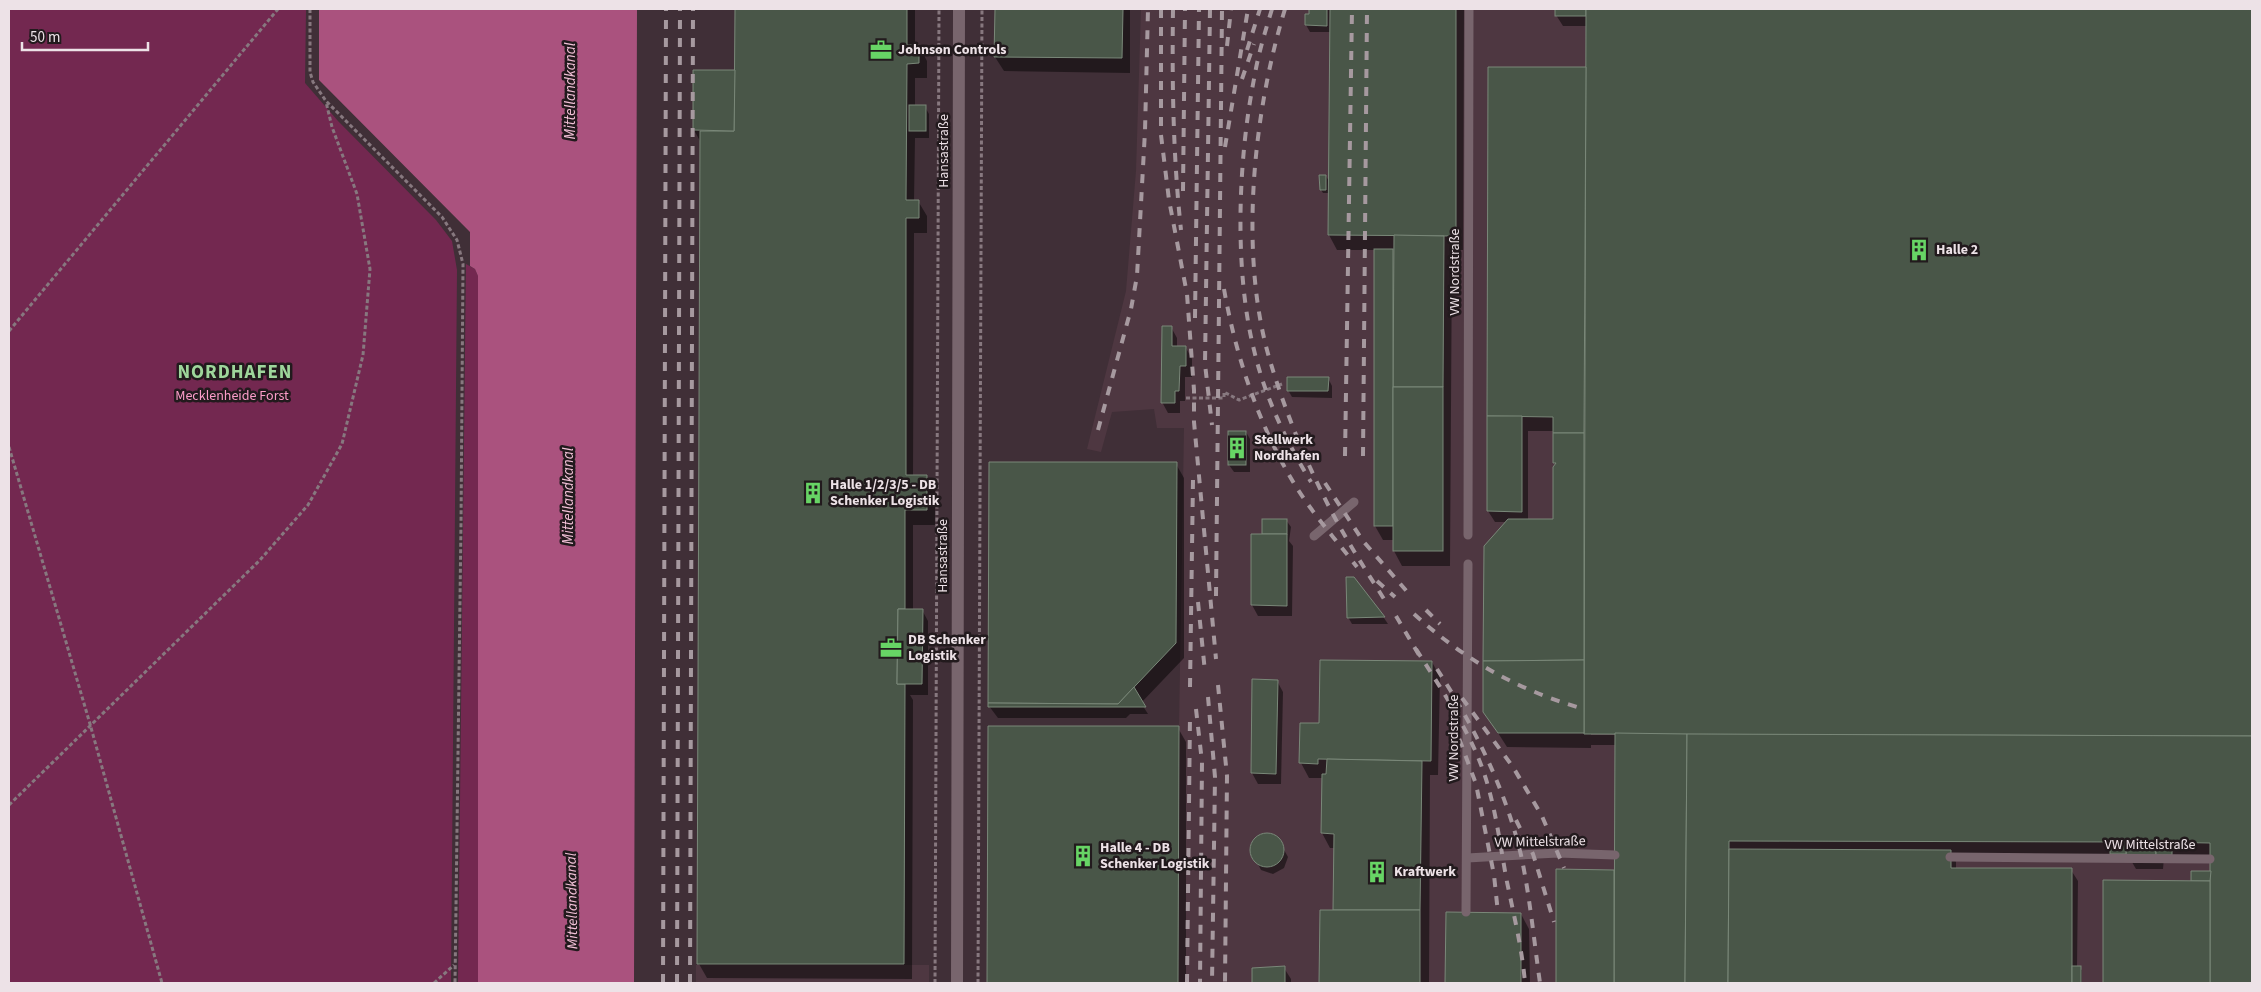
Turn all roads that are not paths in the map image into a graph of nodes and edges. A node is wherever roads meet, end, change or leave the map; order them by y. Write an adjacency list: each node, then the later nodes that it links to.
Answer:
1 (959, 9): 12 (street, Hansastraße)
2 (1469, 9): 4 (lane, VW Nordstraße)
3 (1354, 502): 5 (lane)
4 (1468, 535)
5 (1314, 536)
6 (1468, 564): 9 (lane, VW Nordstraße)
7 (1615, 855): 9 (lane, VW Mittelstraße)
8 (1950, 857): 10 (lane, VW Mittelstraße)
9 (1467, 858): 11 (lane, VW Nordstraße)
10 (2210, 859)
11 (1466, 912)
12 (957, 983)

